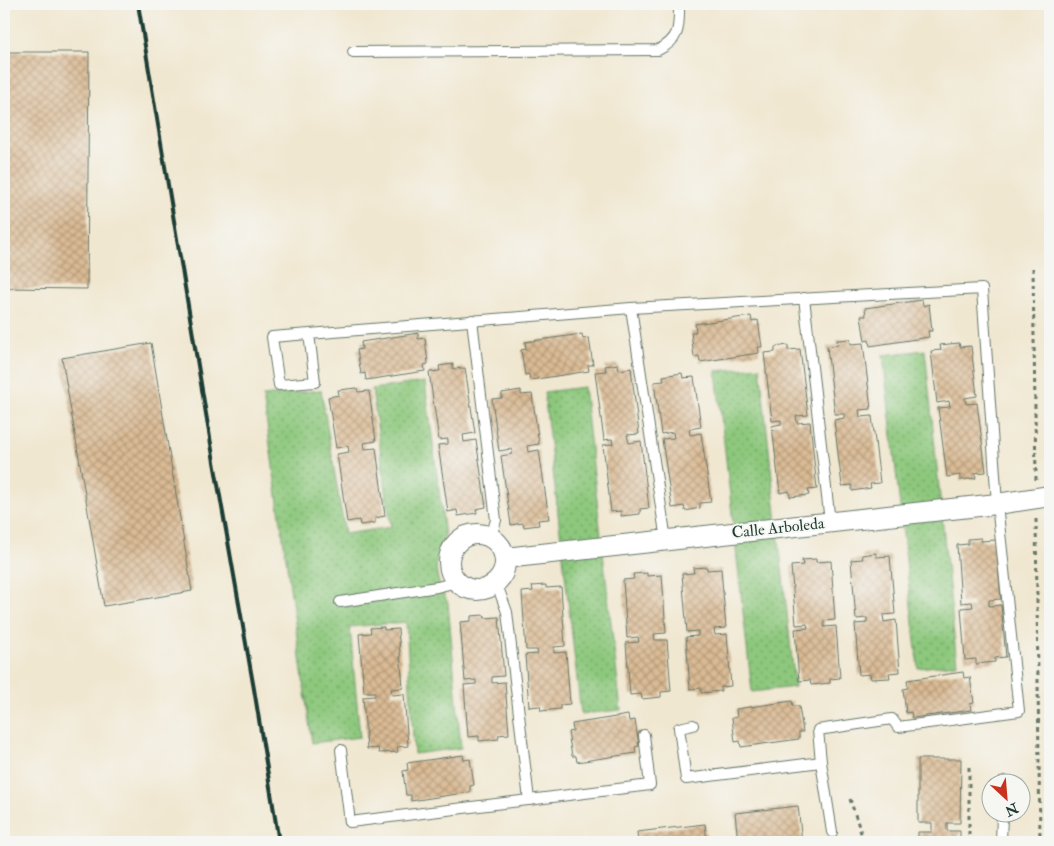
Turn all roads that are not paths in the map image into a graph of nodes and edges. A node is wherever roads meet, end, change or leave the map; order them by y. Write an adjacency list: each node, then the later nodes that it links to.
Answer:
1 (679, 4): 2 (lane)
2 (353, 52)
3 (804, 298): 4 (lane); 8 (lane); 9 (lane)
4 (631, 308): 5 (lane); 11 (lane)
5 (472, 320): 6 (lane); 10 (lane)
6 (309, 334): 6 (lane)
7 (1043, 497): 8 (street, Calle Arboleda)
8 (997, 504): 9 (street, Calle Arboleda); 19 (lane)
9 (830, 522): 11 (street, Calle Arboleda)
10 (491, 537): 12 (street); 13 (street)
11 (666, 540): 12 (street, Calle Arboleda)
12 (504, 558): 14 (street)
13 (457, 582): 14 (street); 15 (lane)
14 (496, 582): 20 (lane)
15 (340, 602)
16 (693, 725): 19 (lane)
17 (644, 735): 20 (lane)
18 (341, 750): 20 (lane)
19 (821, 762): 22 (lane)
20 (529, 800)
21 (1002, 824): 23 (lane)
22 (832, 832)
23 (1001, 842)

